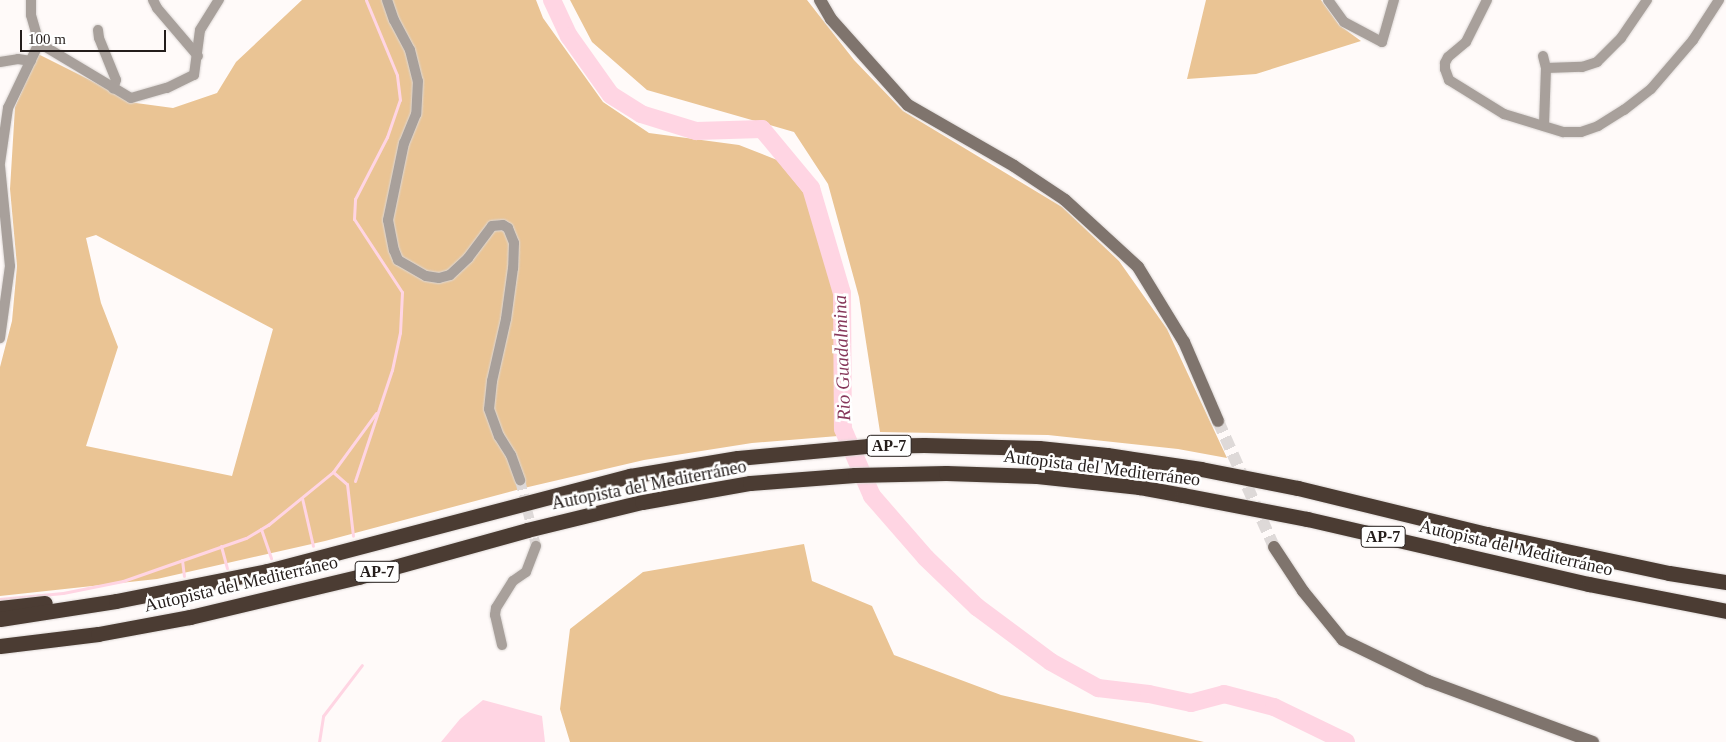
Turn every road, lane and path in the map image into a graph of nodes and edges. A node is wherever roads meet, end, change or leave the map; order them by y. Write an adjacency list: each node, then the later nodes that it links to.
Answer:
1 (31, 0): 12 (street)
2 (154, 0): 13 (street)
3 (219, 0): 13 (street)
4 (387, 0): 23 (street)
5 (820, 0): 22 (main road)
6 (1328, 0): 7 (street)
7 (1394, 0)
8 (1487, 0): 19 (street)
9 (1647, 0): 17 (street)
10 (1719, 0): 19 (street)
11 (98, 30): 18 (street)
12 (39, 43): 15 (street); 18 (street)
13 (198, 56): 18 (street)
14 (1543, 56): 17 (street)
15 (31, 61): 16 (street); 20 (street)
16 (0, 62)
17 (1546, 68): 19 (street)
18 (113, 89)
19 (1544, 126)
20 (0, 165): 21 (street)
21 (0, 338)
22 (1218, 421)
23 (520, 480)
24 (536, 546): 31 (street)
25 (1274, 547): 33 (main road)
26 (1726, 582): 27 (highway, Autopista del Mediterráneo / AP-7)
27 (116, 601): 28 (highway); 30 (highway, Autopista del Mediterráneo / AP-7)
28 (0, 608)
29 (1726, 611): 32 (highway, Autopista del Mediterráneo / AP-7)
30 (0, 619)
31 (502, 645)
32 (0, 646)
33 (1593, 742)

